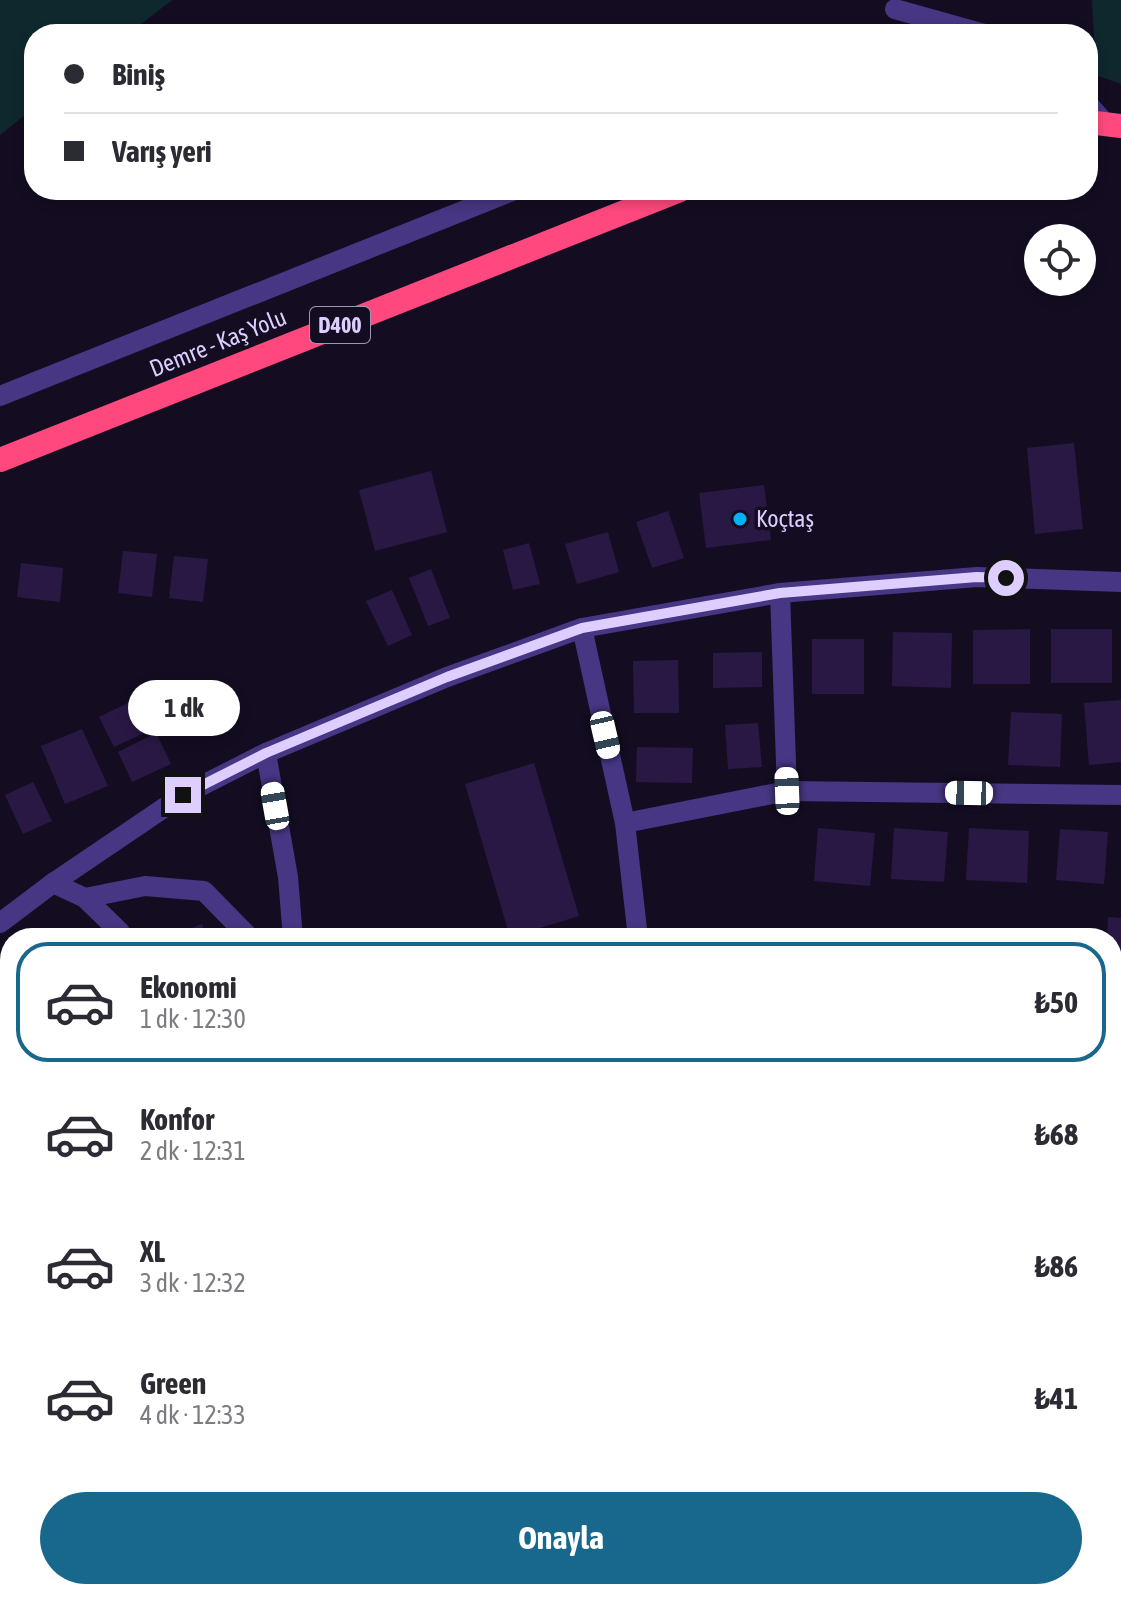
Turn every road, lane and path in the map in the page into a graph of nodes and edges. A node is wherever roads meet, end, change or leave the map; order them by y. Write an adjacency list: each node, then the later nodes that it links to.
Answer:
1 (895, 9): 2 (street)
2 (948, 24)
3 (490, 200): 5 (street)
4 (655, 200): 6 (highway, Demre - Kaş Yolu / D400)
5 (0, 396)
6 (0, 460)
7 (1121, 582): 8 (street)
8 (780, 593): 9 (street); 11 (street)
9 (582, 628): 10 (street); 13 (street)
10 (266, 753): 14 (street); 19 (street)
11 (787, 791): 12 (street); 13 (street)
12 (1121, 795)
13 (625, 823): 20 (street)
14 (53, 883): 15 (street); 16 (street)
15 (85, 898): 17 (street); 18 (street)
16 (0, 923)
17 (116, 928)
18 (240, 928)
19 (292, 928)
20 (637, 928)

